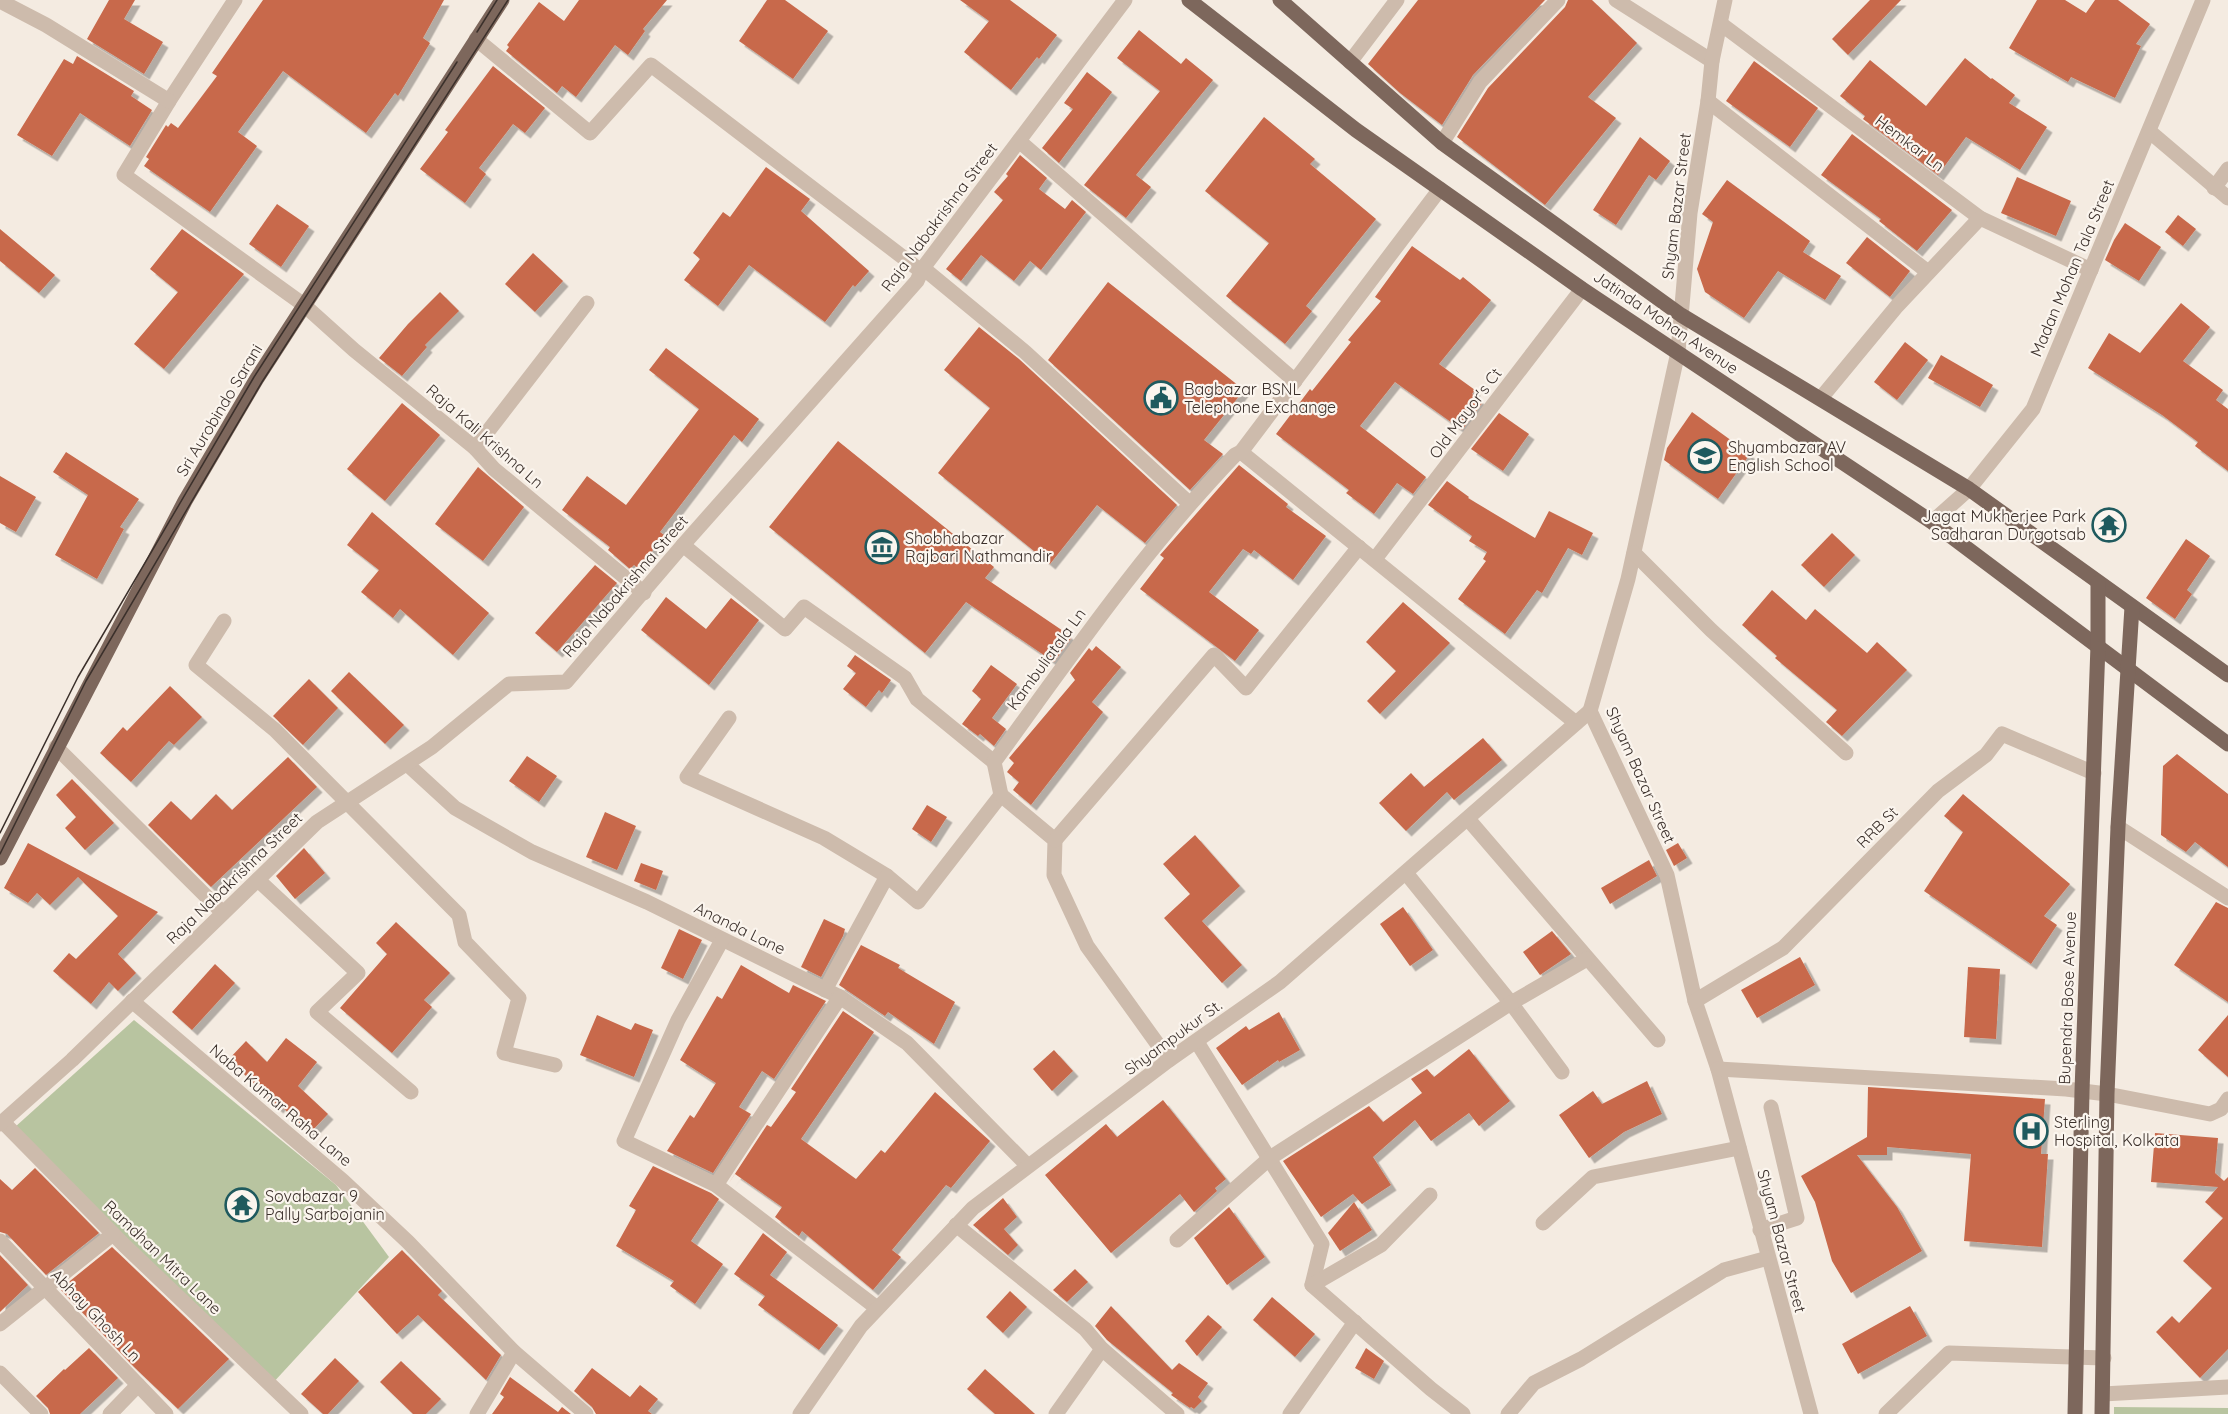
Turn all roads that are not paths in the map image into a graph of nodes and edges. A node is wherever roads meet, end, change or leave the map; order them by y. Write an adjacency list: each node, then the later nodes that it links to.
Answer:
1 (236, 0): 16 (street)
2 (502, 0): 13 (main road, Sri Aurobindo Sarani)
3 (1125, 0): 19 (street, Raja Nabakrishna Street)
4 (1189, 0): 23 (main road, Jatinda Mohan Avenue)
5 (1280, 0): 15 (main road)
6 (1397, 0): 15 (street)
7 (1558, 0): 20 (street)
8 (1616, 0): 14 (street)
9 (1725, 0): 12 (street, Shyam Bazar Street)
10 (2203, 0): 18 (street, Madan Mohan Tala Street)
11 (0, 2): 16 (street)
12 (1721, 24): 14 (street, Shyam Bazar Street); 25 (street, Hemkar Ln)
13 (476, 39): 26 (street); 31 (main road, Sri Aurobindo Sarani)
14 (1712, 61): 17 (street, Shyam Bazar Street)
15 (1350, 62): 20 (main road)
16 (169, 101): 31 (street, Raja Kali Krishna Ln)
17 (1708, 101): 28 (street); 32 (street, Shyam Bazar Street)
18 (2149, 131): 22 (street); 27 (street, Madan Mohan Tala Street)
19 (1019, 141): 26 (street, Raja Nabakrishna Street); 34 (street)
20 (1442, 142): 32 (main road)
21 (2228, 169): 22 (street)
22 (2214, 188): 24 (street)
23 (1440, 189): 29 (main road, Jatinda Mohan Avenue); 34 (street, Kambuliatala Ln)
24 (2228, 198)
25 (1980, 218): 27 (street, Hemkar Ln); 28 (street)
26 (922, 269): 39 (street); 41 (street, Raja Nabakrishna Street)
27 (2091, 270): 38 (street, Madan Mohan Tala Street)
28 (1928, 272): 35 (street)
29 (1582, 289): 33 (main road, Jatinda Mohan Avenue); 44 (street, Old Mayor's Ct)
30 (586, 303): 36 (street)
31 (304, 305): 36 (street, Raja Kali Krishna Ln); 56 (main road, Sri Aurobindo Sarani)
32 (1681, 315): 33 (street, Shyam Bazar Street); 35 (main road)
33 (1678, 352): 40 (main road, Jatinda Mohan Avenue); 43 (street, Shyam Bazar Street)
34 (1294, 381): 37 (street, Kambuliatala Ln)
35 (1821, 398): 38 (main road)
36 (475, 448): 46 (street, Raja Kali Krishna Ln)
37 (1240, 452): 39 (street, Kambuliatala Ln); 42 (street)
38 (1969, 489): 40 (street, Madan Mohan Tala Street); 45 (main road)
39 (1190, 503): 58 (street, Kambuliatala Ln)
40 (1932, 522): 49 (main road, Jatinda Mohan Avenue)
41 (683, 545): 46 (street, Raja Nabakrishna Street); 58 (street)
42 (1359, 547): 44 (street); 65 (street)
43 (1634, 553): 52 (street, Shyam Bazar Street); 57 (street)
44 (1375, 559): 54 (street)
45 (2098, 583): 47 (main road); 49 (main road, Bupendra Bose Avenue)
46 (644, 593): 59 (street, Raja Nabakrishna Street)
47 (2132, 607): 50 (main road); 51 (main road)
48 (224, 621): 62 (street)
49 (2098, 645): 50 (main road, Jatinda Mohan Avenue); 60 (main road, Bupendra Bose Avenue)
50 (2128, 667): 55 (main road, Jatinda Mohan Avenue); 64 (main road)
51 (2228, 675)
52 (1590, 711): 54 (street, Shyampukur St.); 77 (street, Shyam Bazar Street)
53 (729, 718): 68 (street)
54 (1576, 723): 63 (street, Shyampukur St.)
55 (2228, 744)
56 (56, 747): 66 (main road, Sri Aurobindo Sarani); 71 (street)
57 (1846, 753)
58 (994, 762): 61 (street)
59 (407, 764): 62 (street, Raja Nabakrishna Street); 72 (street, Ananda Lane)
60 (2094, 773): 77 (street, RRB St); 85 (main road, Bupendra Bose Avenue)
61 (1001, 795): 65 (street); 68 (street)
62 (346, 803): 69 (street, Raja Nabakrishna Street); 82 (street)
63 (1468, 819): 67 (street, Shyampukur St.); 73 (street)
64 (2118, 827): 70 (street); 87 (main road)
65 (1055, 840): 81 (street)
66 (0, 858)
67 (1406, 873): 78 (street); 80 (street, Shyampukur St.)
68 (887, 876): 74 (street)
69 (258, 880): 71 (street, Raja Nabakrishna Street); 86 (street)
70 (2228, 898)
71 (223, 914): 76 (street, Raja Nabakrishna Street)
72 (722, 940): 74 (street, Ananda Lane); 94 (street)
73 (1587, 959): 78 (street); 79 (street)
74 (825, 990): 75 (street, Ananda Lane)
75 (840, 998): 93 (street, Ananda Lane); 94 (street)
76 (132, 1001): 90 (street, Raja Nabakrishna Street); 109 (street, Naba Kumar Raha Lane)
77 (1695, 1001): 83 (street, Shyam Bazar Street)
78 (1511, 1003): 84 (street); 92 (street)
79 (1658, 1040)
80 (1197, 1042): 81 (street, Shyampukur St.); 92 (street)
81 (1169, 1060): 93 (street, Shyampukur St.)
82 (555, 1065)
83 (1718, 1069): 85 (street); 91 (street, Shyam Bazar Street)
84 (1562, 1072)
85 (2082, 1090): 87 (street); 110 (main road, Bupendra Bose Avenue)
86 (411, 1092)
87 (2107, 1094): 88 (street); 111 (main road)
88 (2228, 1099)
89 (1770, 1107): 98 (street)
90 (2, 1123): 99 (street, Ramdhan Mitra Lane)
91 (1739, 1148): 96 (street); 98 (street, Shyam Bazar Street)
92 (1270, 1158): 100 (street); 103 (street)
93 (1028, 1166): 97 (street, Shyampukur St.)
94 (716, 1185): 105 (street)
95 (1430, 1195): 103 (street)
96 (1543, 1223)
97 (956, 1225): 105 (street, Shyampukur St.); 108 (street)
98 (1760, 1230): 102 (street, Shyam Bazar Street)
99 (113, 1234): 104 (street); 119 (street, Ramdhan Mitra Lane)
100 (1177, 1240)
101 (0, 1241): 104 (street, Abhay Ghosh Ln)
102 (1768, 1258): 127 (street); 128 (street, Shyam Bazar Street)
103 (1312, 1285): 106 (street)
104 (47, 1289): 107 (street); 113 (street, Abhay Ghosh Ln)
105 (877, 1308): 122 (street, Shyampukur St.)
106 (1355, 1322): 125 (street); 126 (street)
107 (0, 1324)
108 (1102, 1349): 123 (street); 124 (street)
109 (514, 1352): 120 (street); 121 (street, Naba Kumar Raha Lane)
110 (2076, 1357): 111 (street); 129 (street); 130 (main road, Bupendra Bose Avenue)
111 (2104, 1358): 115 (main road)
112 (0, 1374): 116 (street)
113 (138, 1385): 117 (street); 118 (street, Abhay Ghosh Ln)
114 (2228, 1387): 115 (street)
115 (2103, 1394): 131 (main road)
116 (41, 1414)
117 (110, 1414)
118 (166, 1414)
119 (301, 1414)
120 (477, 1414)
121 (586, 1414)
122 (800, 1414)
123 (1056, 1414)
124 (1177, 1414)
125 (1290, 1414)
126 (1463, 1414)
127 (1508, 1414)
128 (1811, 1414)
129 (1886, 1414)
130 (2075, 1414)
131 (2102, 1414)

